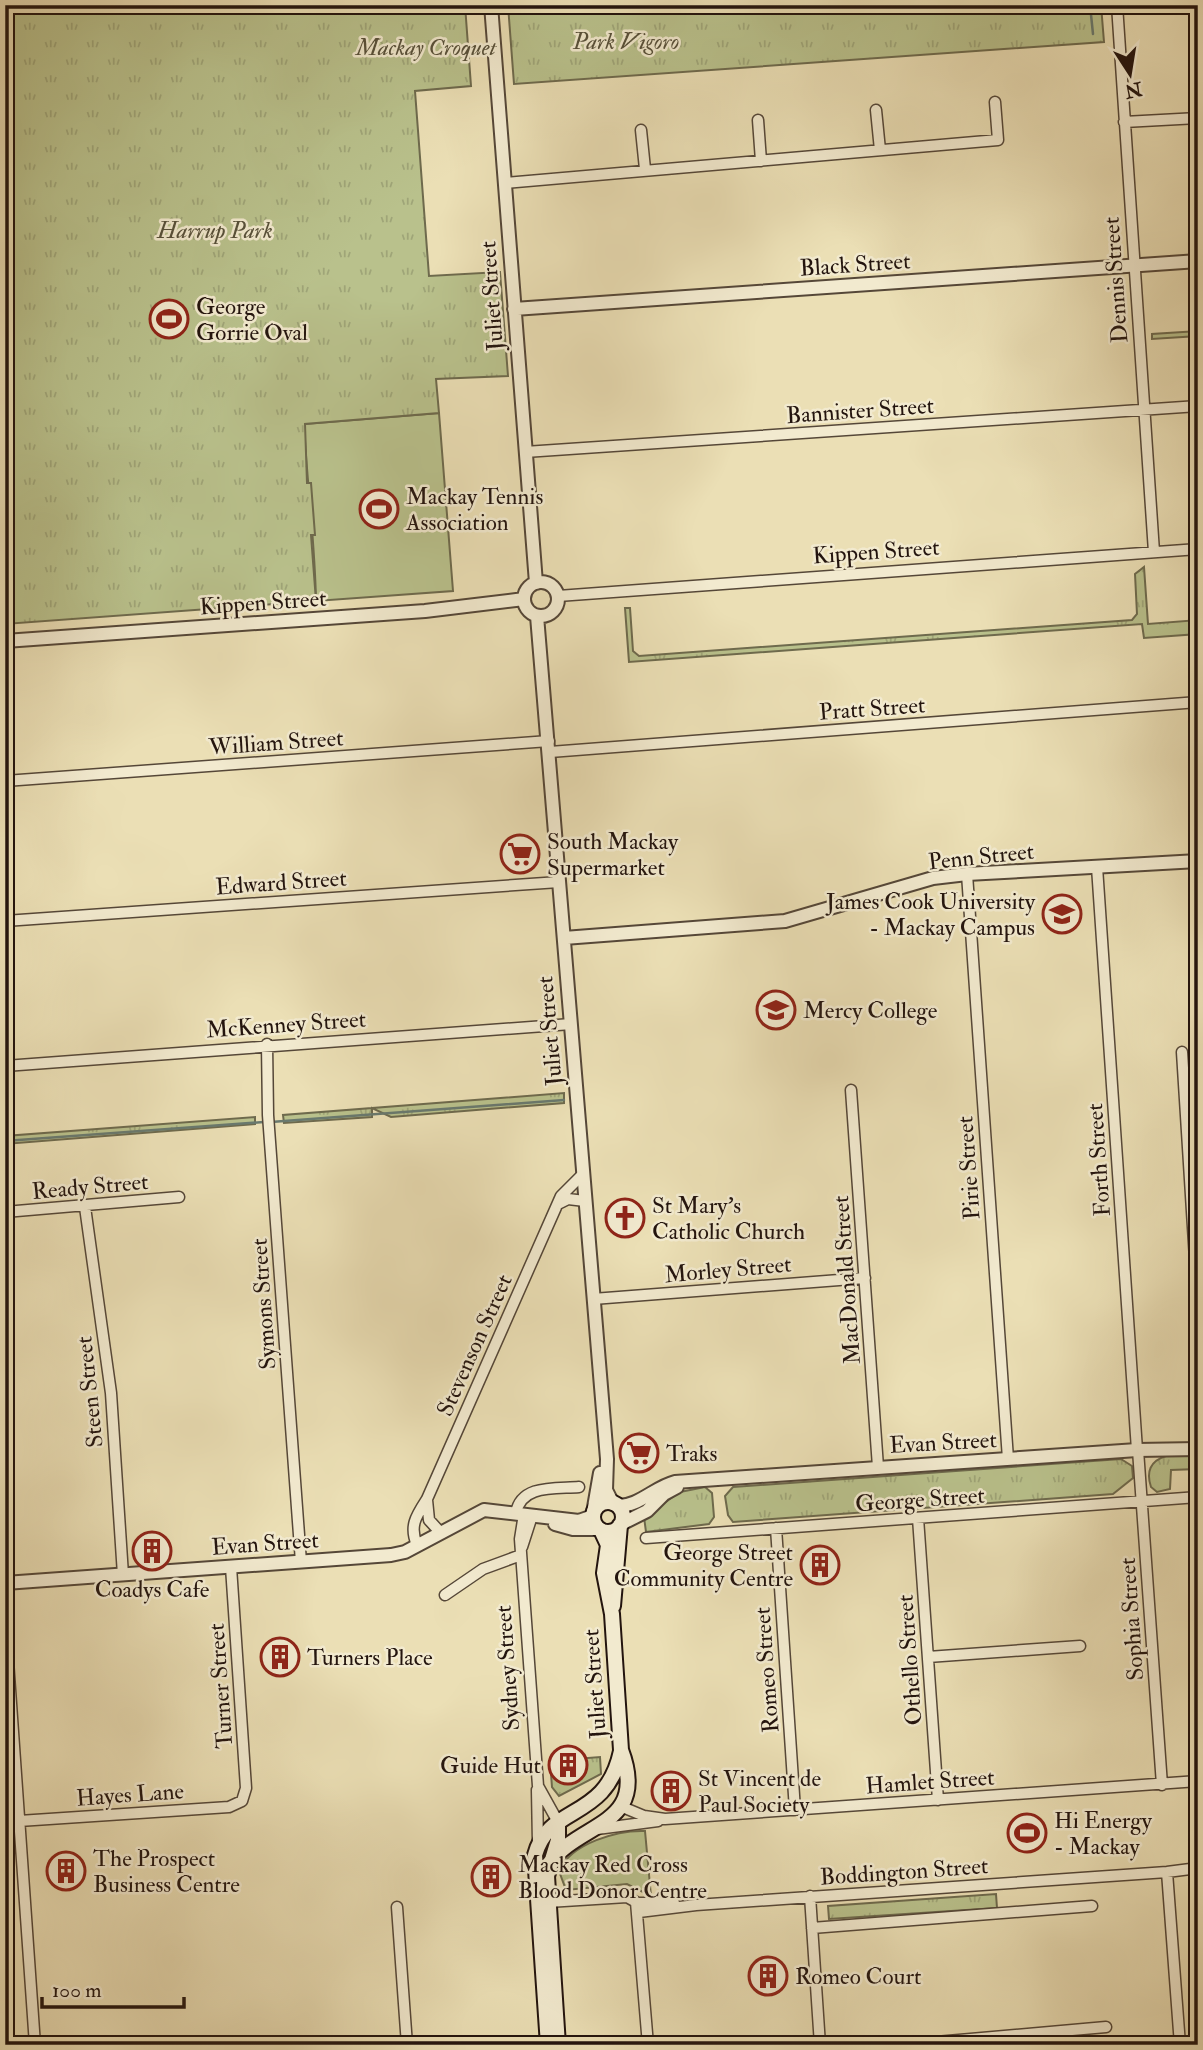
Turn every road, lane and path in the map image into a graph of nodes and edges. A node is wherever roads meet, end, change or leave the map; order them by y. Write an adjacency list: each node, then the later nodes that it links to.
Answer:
1 (491, 5): 12 (street, Juliet Street)
2 (1117, 5): 7 (street, Dennis Street)
3 (995, 102): 9 (street)
4 (876, 110): 9 (street)
5 (1198, 118): 7 (street)
6 (758, 120): 10 (street)
7 (1124, 122): 14 (street, Dennis Street)
8 (641, 130): 11 (street)
9 (880, 150): 10 (street)
10 (761, 161): 11 (street)
11 (645, 169): 12 (street)
12 (505, 183): 15 (street, Juliet Street)
13 (1198, 261): 14 (street, Black Street)
14 (1132, 265): 15 (street, Black Street); 17 (street, Dennis Street)
15 (514, 309): 18 (street, Juliet Street)
16 (1198, 406): 17 (street, Bannister Street)
17 (1143, 410): 18 (street, Bannister Street); 20 (street, Dennis Street)
18 (525, 452): 21 (street, Juliet Street)
19 (1198, 548): 20 (street, Kippen Street)
20 (1153, 552): 22 (street, Kippen Street)
21 (536, 583): 22 (street); 23 (street)
22 (558, 596): 24 (street)
23 (524, 598): 24 (street); 25 (street, Kippen Street)
24 (537, 616): 27 (street, Juliet Street)
25 (5, 641)
26 (1198, 702): 27 (street, Pratt Street)
27 (550, 746): 28 (street, William Street); 32 (street, Juliet Street)
28 (5, 781)
29 (1198, 862): 30 (street, Penn Street)
30 (1097, 867): 31 (street, Penn Street); 51 (street, Forth Street)
31 (967, 874): 34 (street, Penn Street); 52 (street, Pirie Street)
32 (559, 882): 33 (street, Edward Street); 34 (street, Juliet Street)
33 (5, 921)
34 (564, 938): 35 (street, Juliet Street)
35 (571, 1024): 36 (street, McKenney Street); 40 (street, Juliet Street)
36 (267, 1044): 38 (street, McKenney Street); 69 (street, Symons Street)
37 (1182, 1052): 48 (street)
38 (5, 1066)
39 (852, 1090): 46 (street, MacDonald Street)
40 (583, 1174): 42 (street, Juliet Street); 44 (street, Stevenson Street)
41 (179, 1197): 43 (street, Ready Street)
42 (585, 1201): 44 (street); 47 (street, Juliet Street)
43 (85, 1207): 45 (street, Ready Street); 71 (street, Steen Street)
44 (556, 1208): 57 (street, Stevenson Street)
45 (5, 1212)
46 (865, 1278): 47 (street, Morley Street); 53 (street, MacDonald Street)
47 (593, 1299): 49 (street, Juliet Street)
48 (1198, 1307)
49 (604, 1442): 59 (street, Juliet Street); 62 (street, Juliet Street)
50 (1198, 1449): 51 (street, Evan Street)
51 (1138, 1450): 52 (street, Evan Street); 58 (street, Sophia Street)
52 (1008, 1459): 53 (street, Evan Street)
53 (878, 1467): 54 (street, Evan Street)
54 (691, 1481): 59 (street, Evan Street); 63 (street, Evan Street)
55 (579, 1487): 60 (street)
56 (1198, 1497): 58 (street, George Street)
57 (427, 1499): 65 (street); 67 (street, Stevenson Street)
58 (1141, 1501): 61 (street, George Street); 80 (street, Sophia Street)
59 (615, 1505): 62 (main road); 63 (main road)
60 (528, 1515): 62 (street, Evan Street); 65 (street, Evan Street); 68 (street, Sydney Street)
61 (918, 1518): 64 (street, George Street); 77 (street, Othello Street)
62 (597, 1522): 63 (main road); 74 (main road, Juliet Street)
63 (620, 1524): 74 (main road, Juliet Street)
64 (776, 1528): 66 (street, George Street); 85 (street, Romeo Street)
65 (440, 1532): 67 (street, Evan Street)
66 (646, 1538)
67 (416, 1545): 69 (street, Evan Street)
68 (522, 1551): 73 (street); 81 (street, Sydney Street)
69 (301, 1562): 70 (street, Evan Street)
70 (231, 1567): 71 (street, Evan Street); 83 (street, Turner Street)
71 (123, 1575): 72 (street, Evan Street)
72 (5, 1583)
73 (445, 1595)
74 (612, 1614): 78 (main road, Juliet Street)
75 (5, 1618): 88 (street)
76 (1080, 1646): 77 (street)
77 (928, 1657): 82 (street, Othello Street)
78 (621, 1750): 84 (main road, Juliet Street); 86 (main road, Juliet Street)
79 (1198, 1781): 80 (street, Hamlet Street)
80 (1163, 1785): 82 (street, Hamlet Street)
81 (538, 1786): 86 (street); 90 (street, Sydney Street)
82 (938, 1800): 85 (street, Hamlet Street)
83 (242, 1801): 88 (street, Hayes Lane)
84 (620, 1806): 86 (main road); 87 (street, Hamlet Street); 89 (main road)
85 (795, 1810): 87 (street, Hamlet Street)
86 (562, 1819): 90 (main road); 91 (main road)
87 (665, 1819): 89 (street, Hamlet Street)
88 (19, 1821): 101 (street)
89 (597, 1829): 91 (main road)
90 (538, 1844): 95 (main road)
91 (550, 1864): 95 (main road)
92 (1198, 1868): 93 (street, Boddington Street)
93 (1167, 1872): 94 (street, Boddington Street); 108 (street)
94 (810, 1896): 98 (street, Boddington Street); 99 (street)
95 (543, 1901): 98 (street, Boddington Street); 103 (main road); 104 (main road)
96 (1092, 1906): 99 (street)
97 (397, 1907): 102 (street)
98 (638, 1907): 105 (street)
99 (812, 1928): 106 (street)
100 (1106, 2027): 107 (street)
101 (35, 2045)
102 (407, 2045)
103 (548, 2045)
104 (558, 2045)
105 (648, 2045)
106 (820, 2045)
107 (902, 2045)
108 (1180, 2045)

